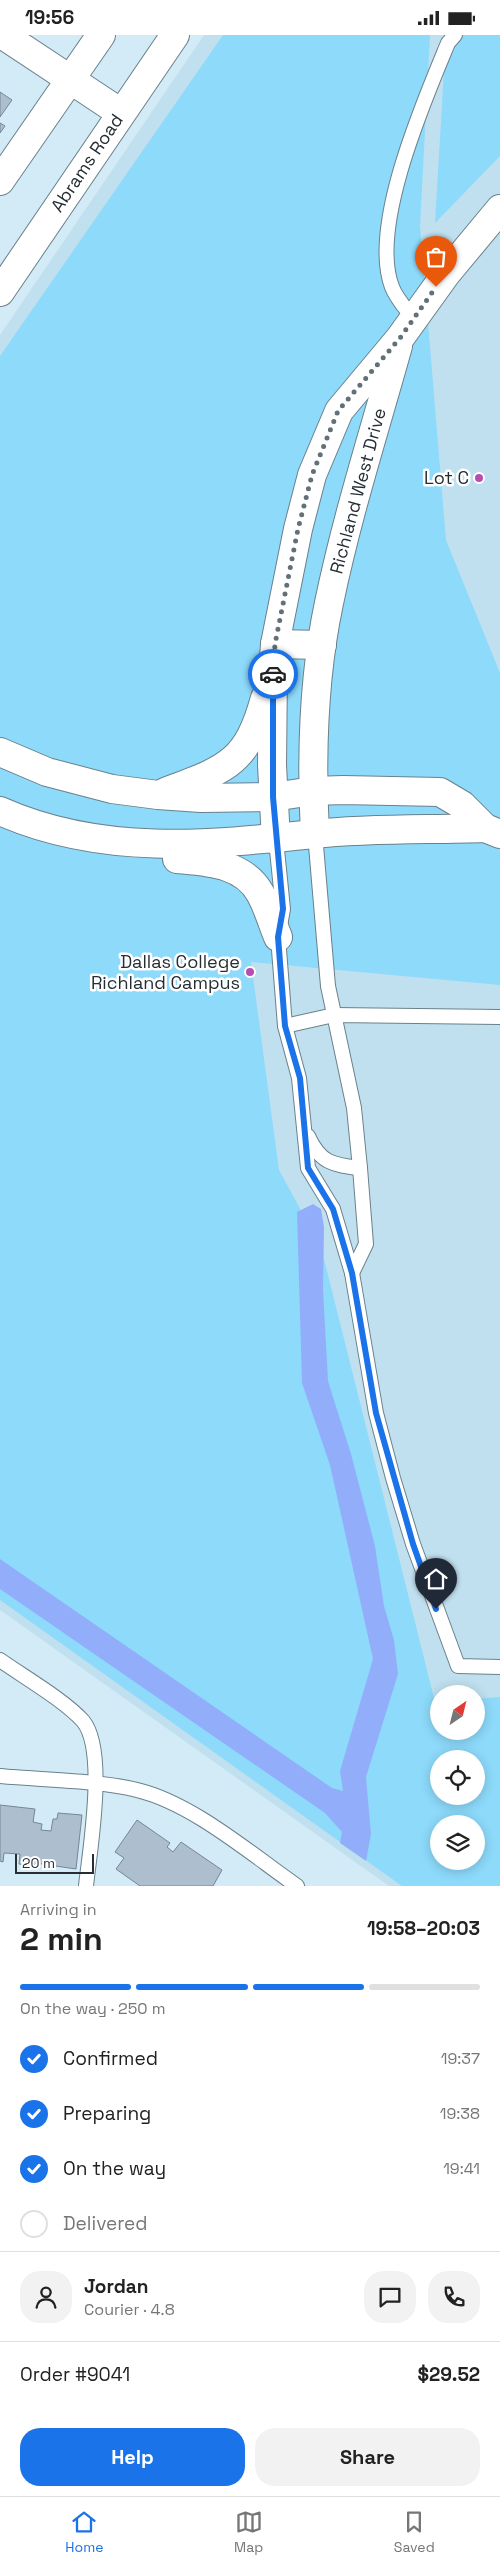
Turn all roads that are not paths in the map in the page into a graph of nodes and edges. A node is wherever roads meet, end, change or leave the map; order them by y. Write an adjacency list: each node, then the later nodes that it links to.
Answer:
1 (3, 35): 5 (street)
2 (101, 35): 5 (street)
3 (174, 35): 6 (street, Abrams Road)
4 (455, 35): 10 (lane)
5 (69, 79): 6 (street); 7 (street)
6 (121, 113): 9 (street, Abrams Road)
7 (0, 181)
8 (500, 209): 10 (street, Richland West Drive)
9 (0, 292)
10 (406, 328): 11 (street, Richland West Drive); 12 (street, Richland West Drive)
11 (275, 644): 12 (street); 13 (street, Richland West Drive)
12 (322, 645): 15 (street, Richland West Drive)
13 (273, 672): 16 (street); 17 (street, Richland West Drive)
14 (0, 752): 16 (street)
15 (313, 791): 17 (street); 19 (street); 20 (street, Richland West Drive)
16 (158, 795): 17 (street)
17 (273, 797): 21 (street, Richland West Drive)
18 (0, 811): 22 (street)
19 (493, 831): 20 (street)
20 (316, 834): 21 (street); 24 (lane)
21 (276, 840): 22 (street); 23 (lane)
22 (130, 844): 23 (street)
23 (278, 937): 26 (lane)
24 (334, 1015): 25 (lane); 26 (lane); 28 (lane)
25 (500, 1017)
26 (285, 1026): 27 (lane)
27 (304, 1126): 28 (lane); 29 (lane)
28 (360, 1168): 29 (lane)
29 (352, 1273): 31 (lane)
30 (0, 1660): 33 (lane)
31 (500, 1667)
32 (0, 1776): 33 (lane)
33 (96, 1785): 34 (lane); 35 (lane)
34 (86, 1886)
35 (297, 1886)

